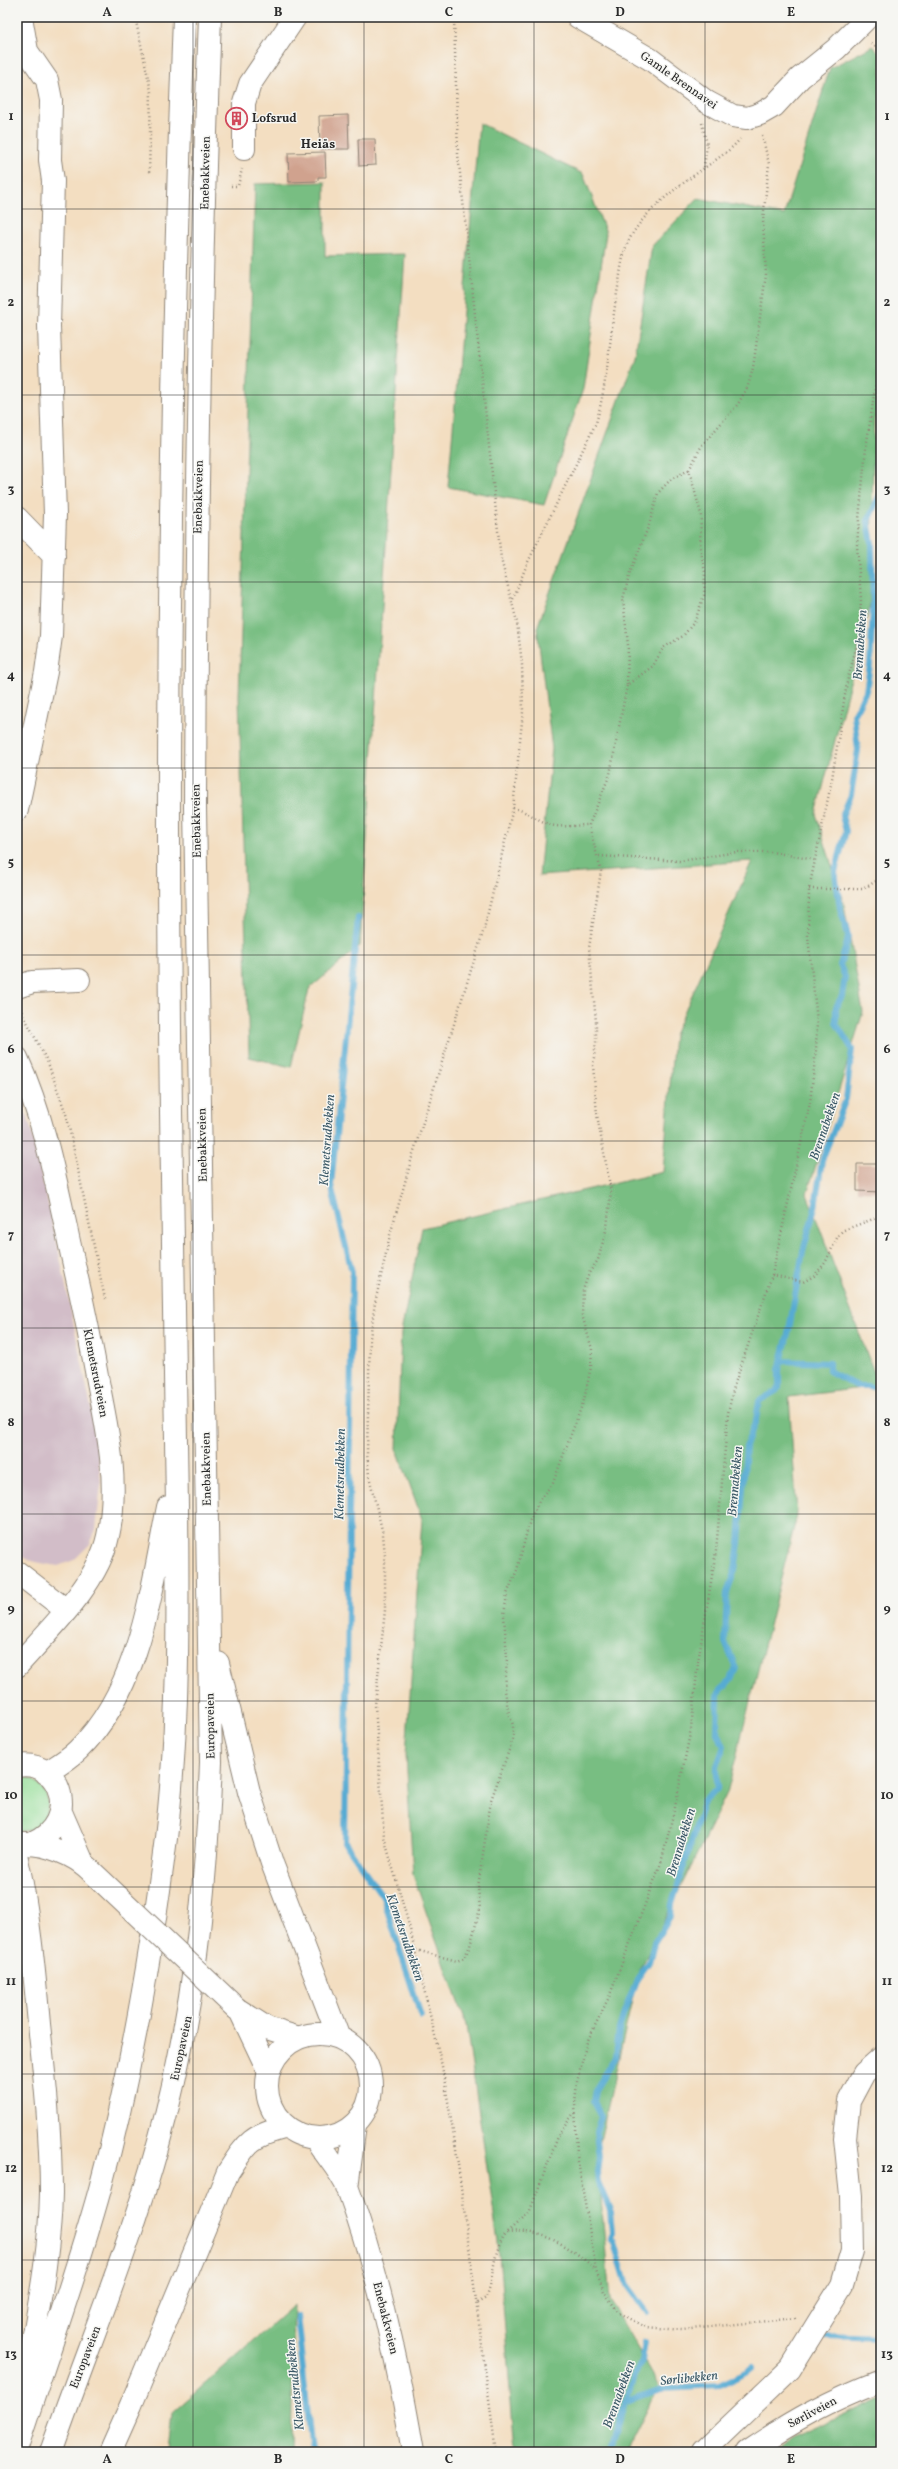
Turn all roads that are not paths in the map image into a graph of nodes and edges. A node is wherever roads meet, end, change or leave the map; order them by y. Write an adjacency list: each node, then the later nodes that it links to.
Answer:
1 (21, 17): 9 (main road)
2 (184, 17): 14 (main road)
3 (210, 17): 17 (main road, Enebakkveien)
4 (295, 17): 7 (main road)
5 (578, 17): 6 (main road, Gamle Brennavei)
6 (868, 17)
7 (244, 149)
8 (17, 518): 9 (main road)
9 (54, 556): 10 (main road)
10 (17, 810)
11 (79, 980): 12 (main road)
12 (17, 986)
13 (17, 1058): 16 (main road, Klemetsrudveien)
14 (177, 1466): 20 (main road); 36 (main road)
15 (18, 1573): 16 (main road)
16 (66, 1610): 18 (main road, Klemetsrudveien)
17 (209, 1624): 27 (main road); 37 (main road, Europaveien)
18 (17, 1666)
19 (19, 1763): 20 (main road)
20 (46, 1773): 21 (main road)
21 (61, 1812): 22 (main road); 24 (main road)
22 (25, 1844): 24 (main road)
23 (17, 1859): 35 (main road)
24 (87, 1868): 25 (main road, bridge)
25 (239, 2011): 26 (main road); 29 (main road)
26 (299, 2038): 27 (main road); 29 (main road)
27 (339, 2038): 30 (main road)
28 (881, 2058): 40 (main road)
29 (269, 2072): 31 (main road)
30 (355, 2124): 32 (main road); 33 (main road, Enebakkveien)
31 (287, 2127): 32 (main road); 38 (main road)
32 (315, 2138): 33 (main road, Enebakkveien)
33 (347, 2188): 39 (main road, Enebakkveien)
34 (881, 2381): 41 (main road, Sørliveien)
35 (17, 2442)
36 (17, 2447)
37 (50, 2452)
38 (110, 2452)
39 (413, 2452)
40 (704, 2452)
41 (747, 2452)

